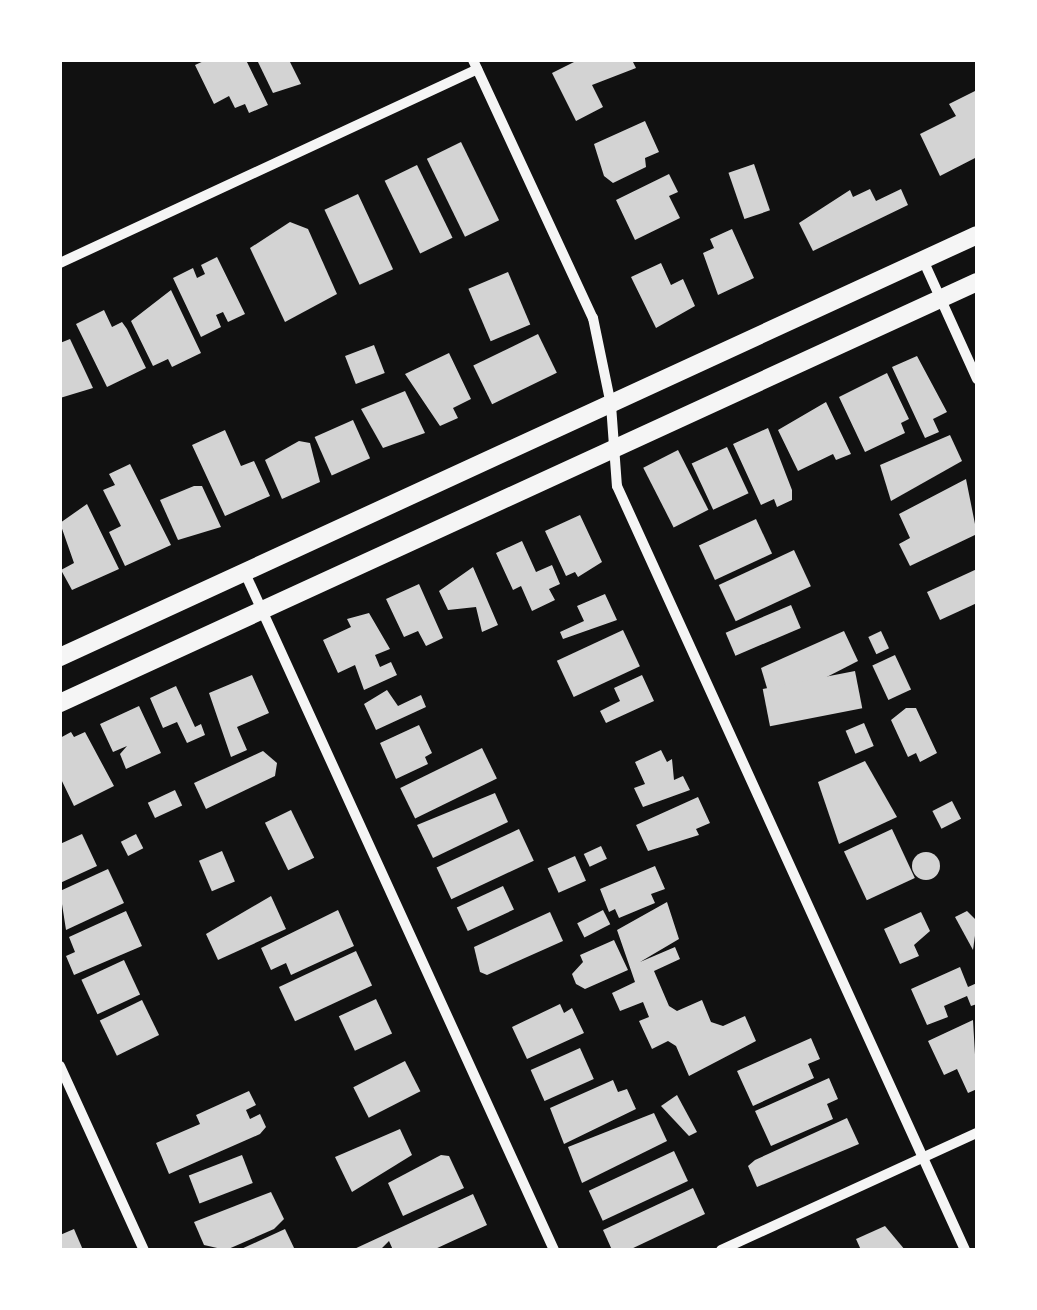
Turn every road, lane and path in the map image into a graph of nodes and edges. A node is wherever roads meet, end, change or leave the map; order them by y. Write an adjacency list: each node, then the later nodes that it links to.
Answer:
1 (475, 64): 4 (street); 8 (street)
2 (977, 235): 3 (main road)
3 (923, 260): 6 (street); 8 (main road)
4 (60, 263)
5 (977, 282): 6 (main road)
6 (940, 299): 7 (street); 9 (main road)
7 (977, 379)
8 (611, 405): 9 (street); 10 (main road)
9 (613, 448): 11 (main road); 16 (street)
10 (244, 572): 11 (street); 12 (main road)
11 (262, 609): 13 (main road); 18 (street)
12 (60, 657)
13 (60, 703)
14 (60, 1066): 17 (street)
15 (977, 1133): 16 (street)
16 (923, 1158): 19 (street); 20 (street)
17 (144, 1250)
18 (554, 1250)
19 (721, 1250)
20 (965, 1250)

